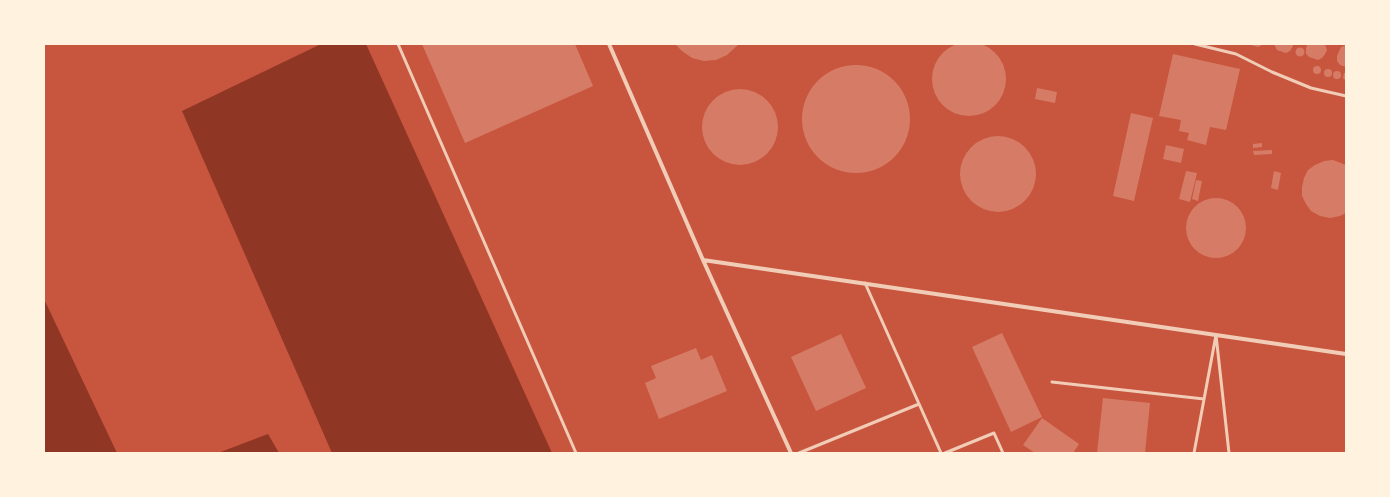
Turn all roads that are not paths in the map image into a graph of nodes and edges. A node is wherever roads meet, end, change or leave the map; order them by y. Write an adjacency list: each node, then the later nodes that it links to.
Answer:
1 (398, 44): 12 (lane)
2 (609, 44): 5 (street)
3 (1195, 44): 4 (lane)
4 (1346, 96)
5 (703, 260): 6 (street); 13 (street)
6 (865, 283): 7 (street); 11 (lane)
7 (1216, 335): 8 (street); 10 (lane); 19 (lane)
8 (1346, 354)
9 (1052, 382): 10 (lane)
10 (1204, 399): 18 (lane)
11 (919, 404): 14 (lane); 15 (lane)
12 (576, 453)
13 (791, 453)
14 (799, 453)
15 (941, 453)
16 (945, 453): 17 (lane)
17 (1003, 453)
18 (1194, 453)
19 (1229, 453)

